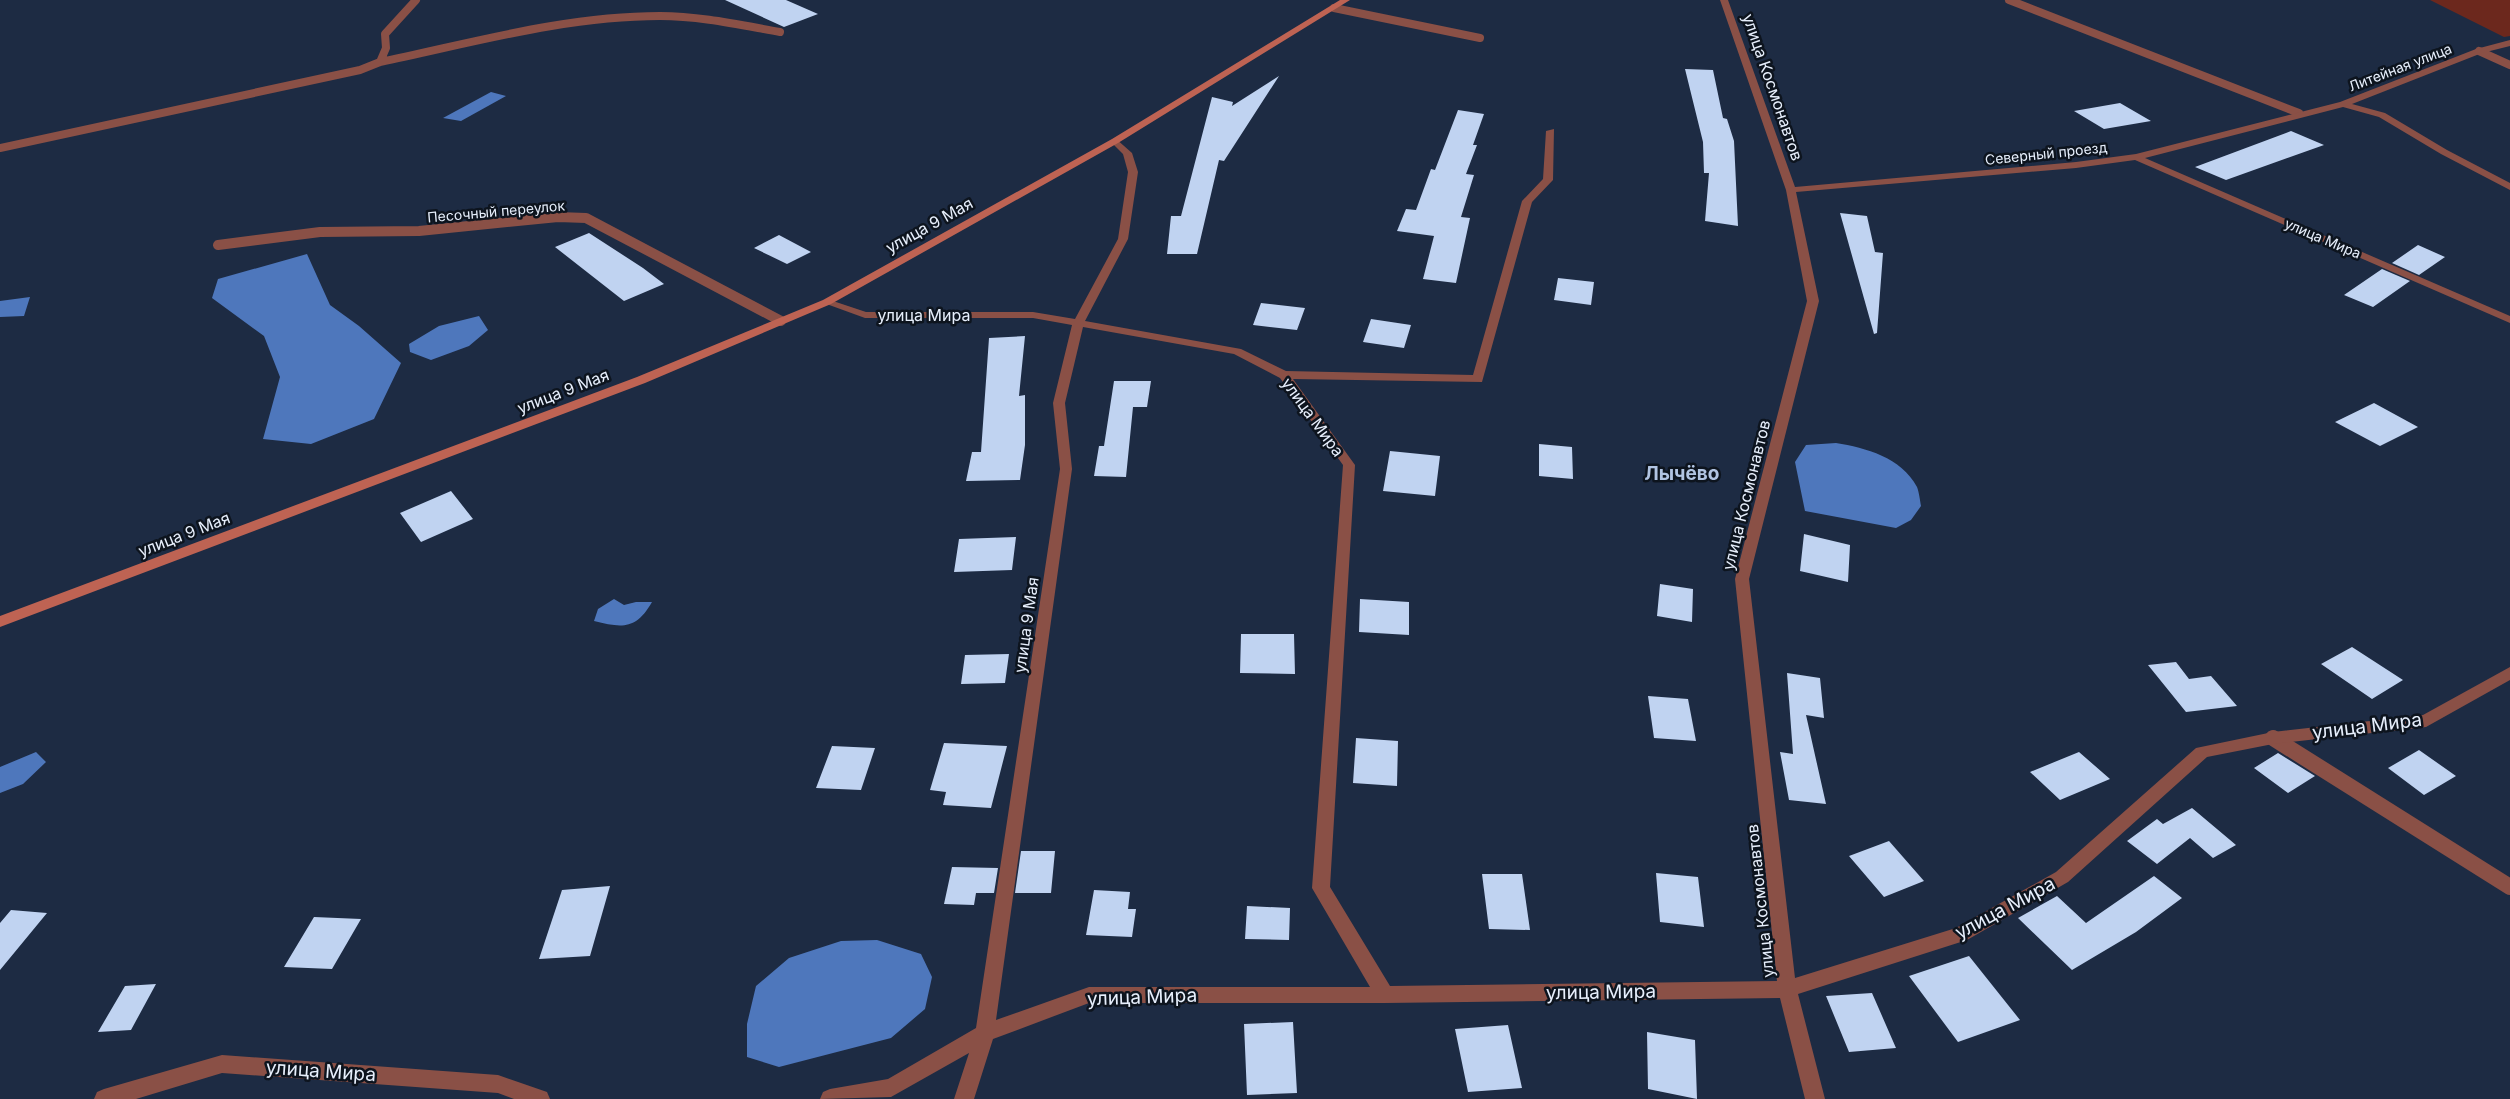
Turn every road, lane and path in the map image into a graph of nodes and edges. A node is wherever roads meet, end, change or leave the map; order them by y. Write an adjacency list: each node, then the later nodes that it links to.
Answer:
1 (416, 0): 10 (lane)
2 (1346, 0): 5 (main road, улица 9 Мая)
3 (1724, 0): 19 (street, улица Космонавтов)
4 (2009, 0): 13 (lane)
5 (1334, 8): 7 (lane); 15 (main road, улица 9 Мая)
6 (780, 32): 10 (lane)
7 (1480, 38)
8 (2510, 43): 9 (street, Литейная улица)
9 (2479, 51): 11 (lane); 12 (street, Литейная улица)
10 (380, 62): 16 (lane)
11 (2510, 65)
12 (2343, 104): 13 (street, Литейная улица); 18 (street)
13 (2299, 113): 17 (street, Северный проезд)
14 (1551, 131): 25 (street)
15 (1115, 141): 21 (main road, улица 9 Мая); 24 (street, улица 9 Мая)
16 (0, 148)
17 (2136, 157): 19 (street, Северный проезд); 22 (street, улица Мира)
18 (2510, 187)
19 (1791, 190): 30 (street, улица Космонавтов)
20 (218, 245): 23 (lane, Песочный переулок)
21 (827, 302): 23 (main road, улица 9 Мая); 24 (street, улица Мира)
22 (2510, 320)
23 (781, 321): 26 (main road, улица 9 Мая)
24 (1078, 323): 25 (street, улица Мира); 32 (street, улица 9 Мая)
25 (1284, 375): 31 (street, улица Мира)
26 (0, 622)
27 (2510, 673): 28 (street, улица Мира)
28 (2274, 738): 29 (lane); 30 (street, улица Мира)
29 (2510, 887)
30 (1787, 989): 31 (street, улица Мира); 37 (street, улица Космонавтов)
31 (1385, 996): 32 (street, улица Мира)
32 (985, 1032): 35 (street, улица Мира); 36 (street, улица 9 Мая)
33 (104, 1099): 34 (street, улица Мира)
34 (540, 1099)
35 (830, 1099)
36 (964, 1099)
37 (1815, 1099)

